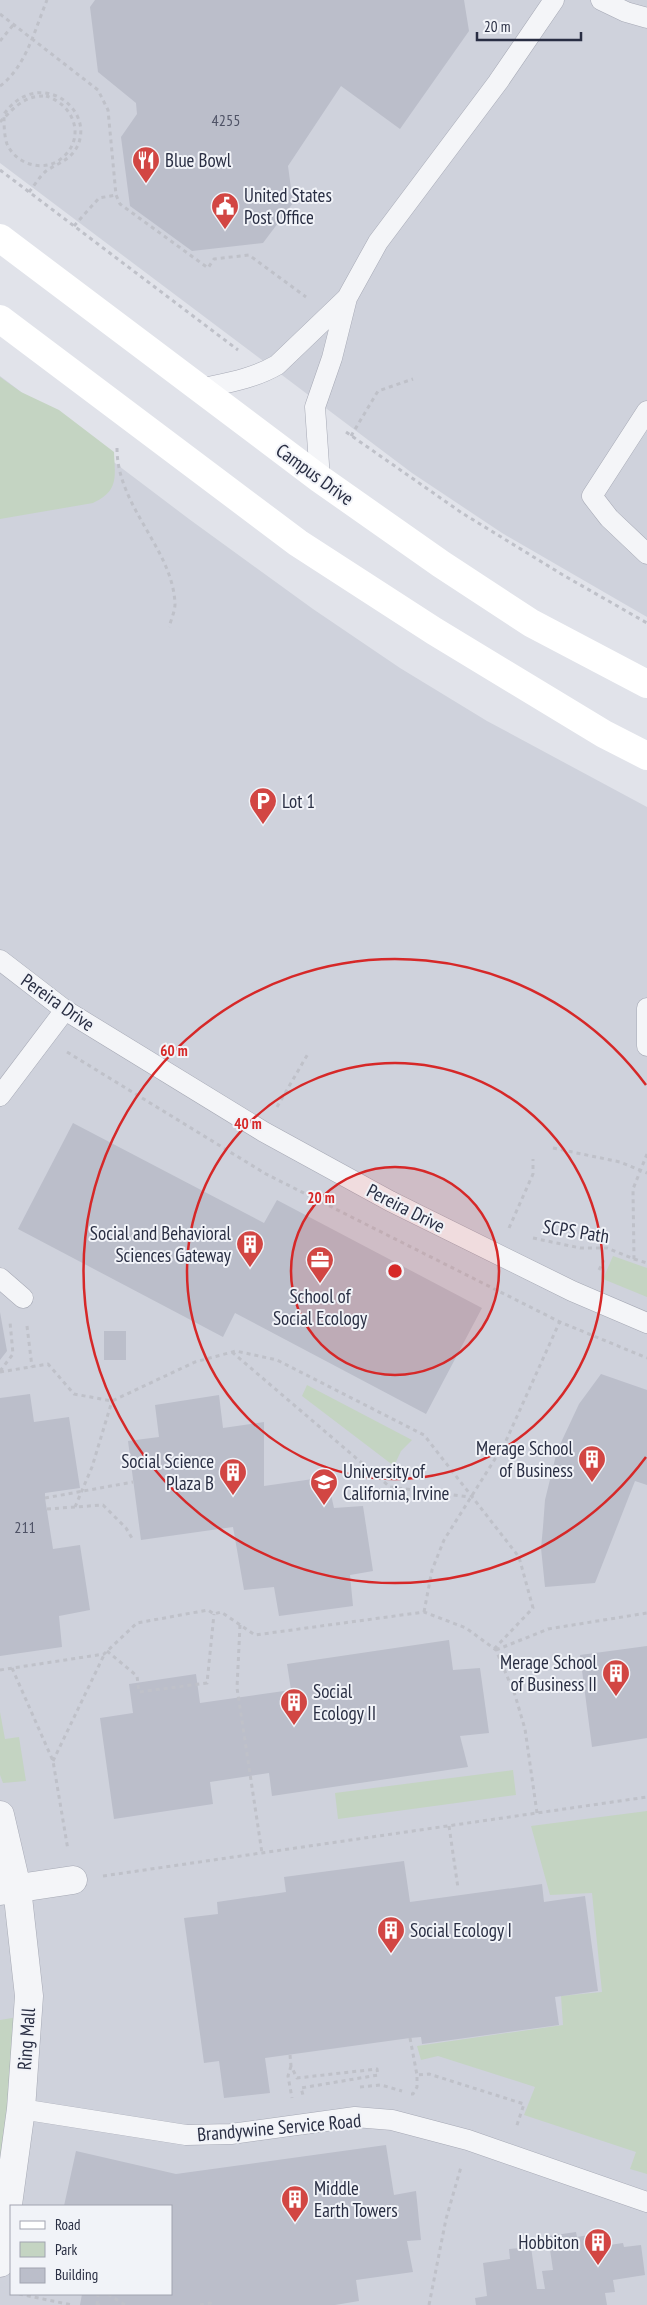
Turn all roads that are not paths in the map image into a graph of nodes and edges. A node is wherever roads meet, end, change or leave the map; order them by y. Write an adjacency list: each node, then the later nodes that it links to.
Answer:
1 (554, 0): 5 (lane)
2 (601, 0): 3 (lane)
3 (647, 18)
4 (0, 238): 7 (main road, Campus Drive)
5 (348, 298): 7 (lane); 9 (lane)
6 (0, 319): 12 (main road)
7 (199, 389): 9 (main road, Campus Drive)
8 (647, 412): 10 (lane)
9 (320, 479): 11 (main road, Campus Drive)
10 (647, 554)
11 (647, 684)
12 (647, 756)
13 (0, 960): 15 (lane, Pereira Drive)
14 (647, 1008): 16 (lane)
15 (65, 1010): 17 (lane); 20 (lane, Pereira Drive)
16 (647, 1046)
17 (0, 1096)
18 (0, 1278): 19 (lane)
19 (23, 1298)
20 (647, 1323)
21 (0, 1815): 23 (street, Ring Mall)
22 (73, 1880): 23 (street)
23 (8, 1889): 24 (street, Ring Mall)
24 (21, 2109): 25 (lane, Brandywine Service Road); 26 (street, Ring Mall)
25 (647, 2202)
26 (0, 2263)

